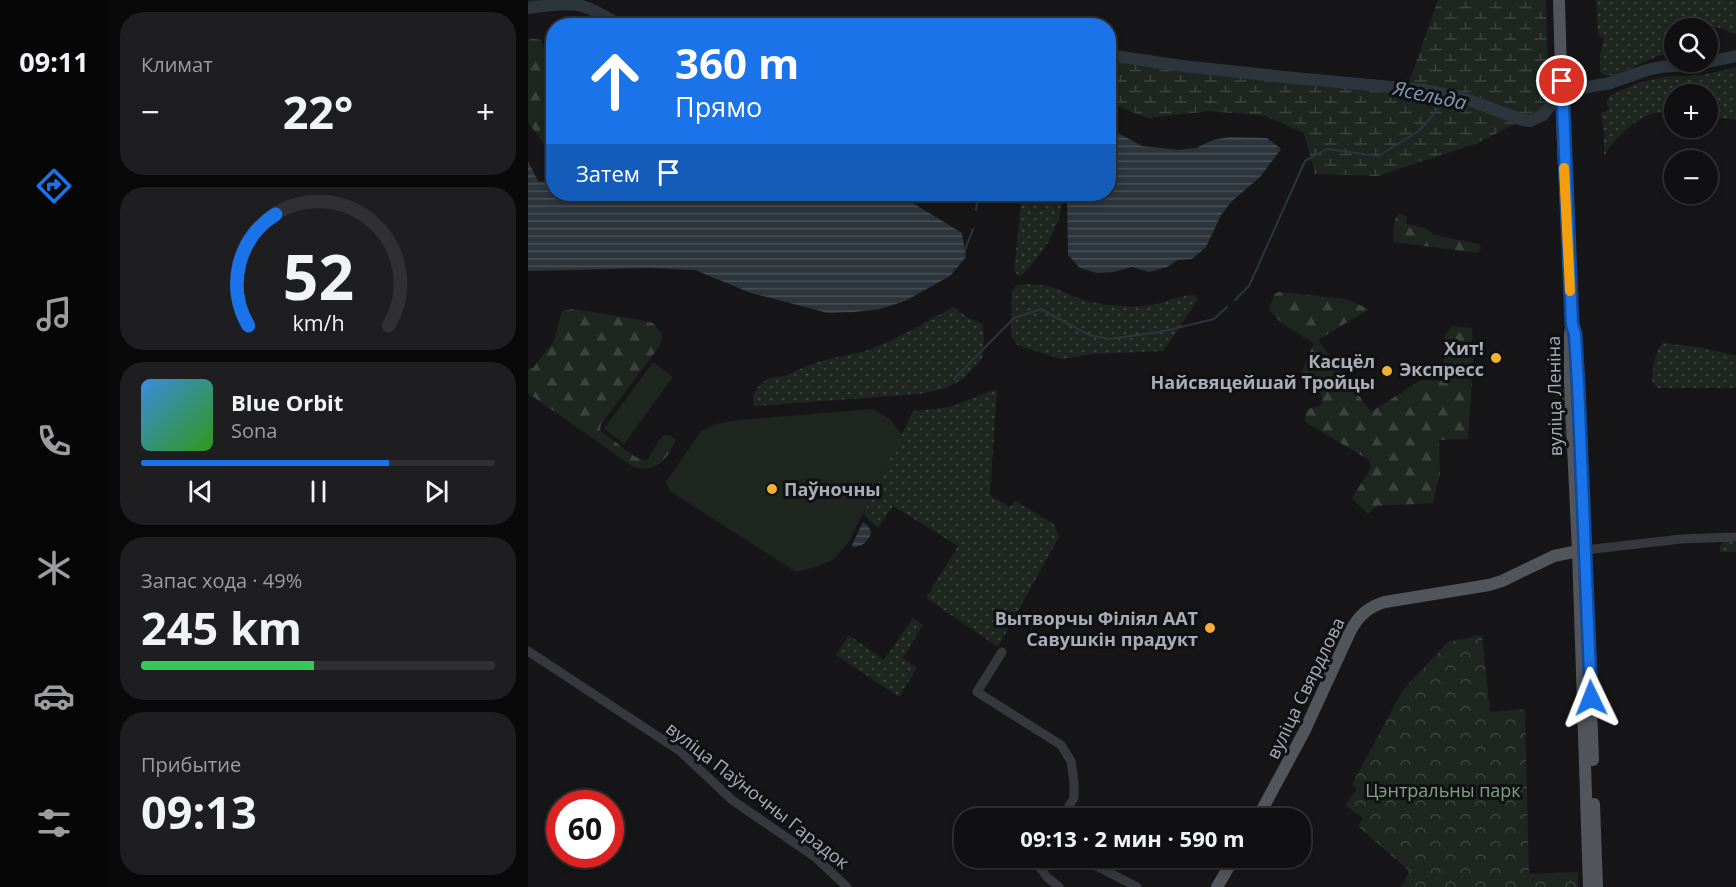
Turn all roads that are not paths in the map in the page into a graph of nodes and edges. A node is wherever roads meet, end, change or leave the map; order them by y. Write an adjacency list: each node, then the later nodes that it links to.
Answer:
1 (1559, 0): 3 (main road, вуліца Леніна)
2 (1736, 537): 3 (street)
3 (1581, 550): 7 (main road, вуліца Свярдлова); 15 (main road, вуліца Леніна); 16 (main road, вуліца Леніна)
4 (528, 651): 11 (street, вуліца Паўночны Гарадок)
5 (1002, 652): 6 (street)
6 (1068, 808)
7 (1263, 808)
8 (1041, 868): 12 (street)
9 (1100, 868): 13 (street)
10 (1228, 868): 14 (main road)
11 (847, 887)
12 (1059, 887)
13 (1137, 887)
14 (1217, 887)
15 (1589, 887)
16 (1597, 887)

